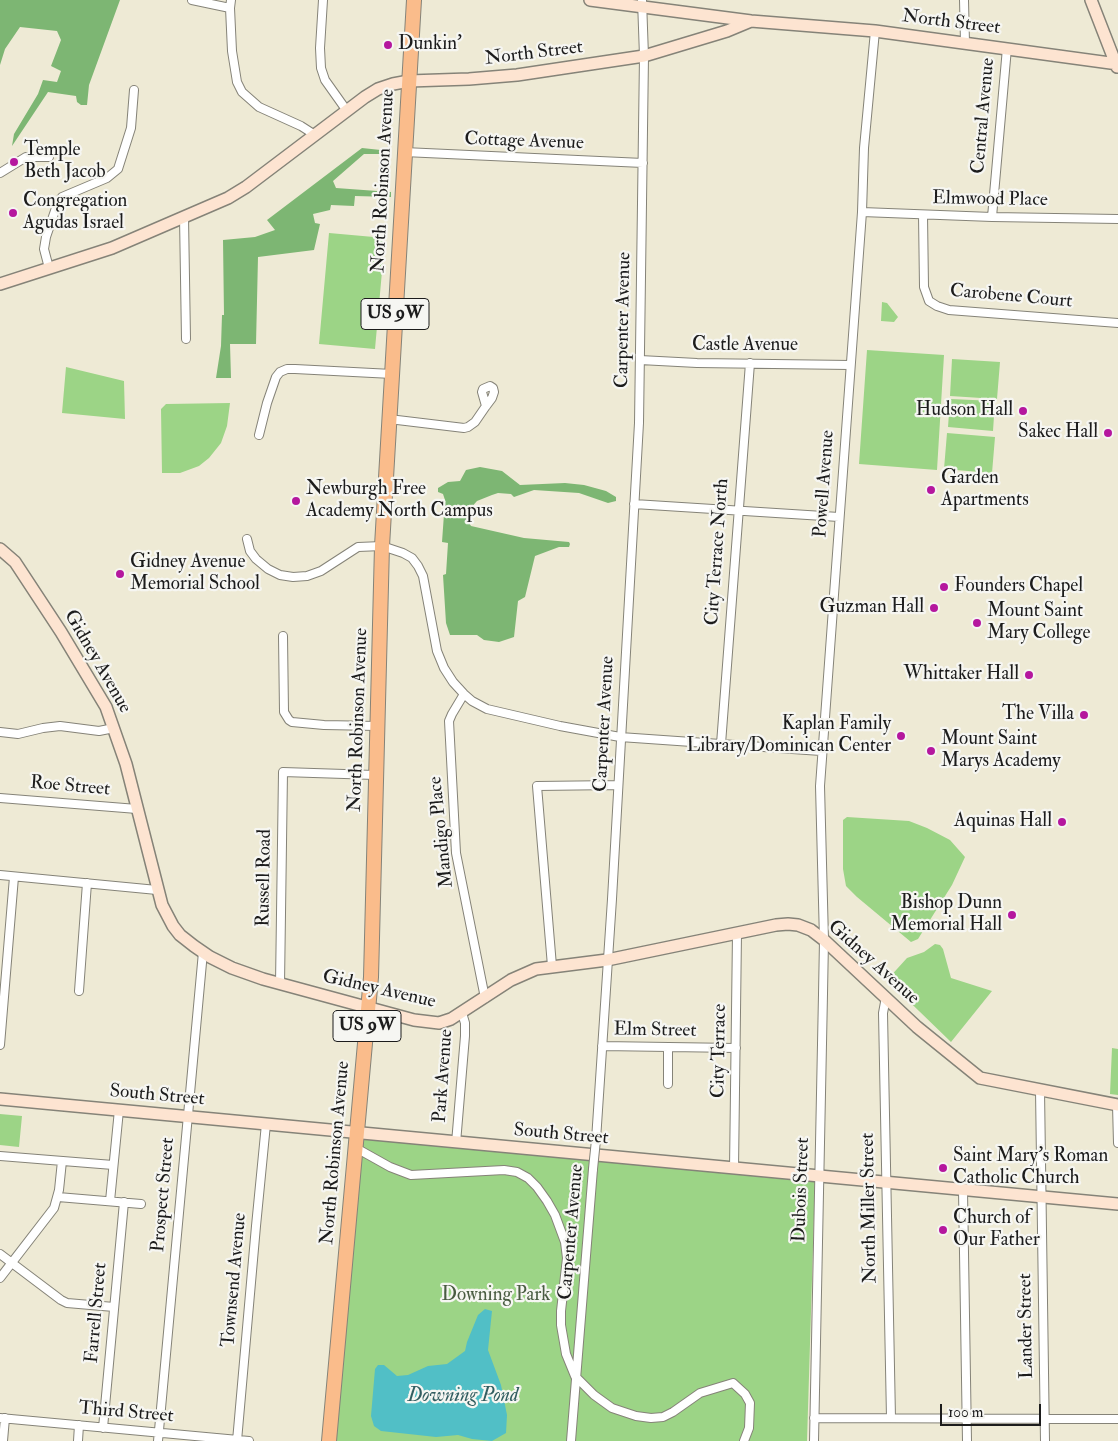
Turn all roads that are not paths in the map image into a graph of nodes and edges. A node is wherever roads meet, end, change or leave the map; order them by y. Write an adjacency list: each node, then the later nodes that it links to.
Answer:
1 (192, 0): 8 (street)
2 (323, 0): 19 (street)
3 (414, 0): 17 (highway, North Robinson Avenue / US 9W)
4 (590, 0): 7 (street)
5 (964, 0): 13 (street)
6 (1091, 0): 16 (street)
7 (642, 3): 9 (street); 15 (street, Carpenter Avenue)
8 (231, 4): 20 (street)
9 (722, 18): 10 (street); 12 (street)
10 (751, 21): 11 (street, North Street); 12 (street, North Street)
11 (875, 31): 13 (street, North Street); 25 (street, Powell Avenue)
12 (718, 33): 15 (street, North Street)
13 (965, 43): 14 (street, North Street)
14 (1007, 48): 16 (street, North Street); 28 (street, Central Avenue)
15 (644, 56): 17 (street, North Street); 23 (street, Carpenter Avenue)
16 (1117, 65)
17 (409, 81): 19 (street, North Street); 21 (highway, North Robinson Avenue / US 9W)
18 (134, 90): 30 (street)
19 (347, 111): 20 (street, North Street)
20 (314, 135): 27 (street, North Street)
21 (404, 152): 23 (street, Cottage Avenue); 37 (highway, North Robinson Avenue / US 9W)
22 (49, 157): 24 (street)
23 (643, 163): 34 (street, Carpenter Avenue)
24 (0, 173)
25 (862, 212): 26 (street, Elmwood Place); 36 (street, Powell Avenue)
26 (923, 215): 28 (street, Elmwood Place); 32 (street, Carobene Court)
27 (184, 217): 30 (street, North Street); 33 (street)
28 (992, 217): 29 (street, Elmwood Place)
29 (1118, 219)
30 (49, 268): 31 (street, North Street)
31 (0, 284)
32 (1118, 323)
33 (186, 339)
34 (640, 360): 35 (street, Castle Avenue); 41 (street, Carpenter Avenue)
35 (750, 363): 36 (street, Castle Avenue); 42 (street, City Terrace North)
36 (850, 364): 43 (street, Powell Avenue)
37 (392, 374): 39 (highway, North Robinson Avenue / US 9W); 40 (street)
38 (486, 406): 39 (street)
39 (389, 419): 45 (highway, North Robinson Avenue / US 9W)
40 (259, 435)
41 (634, 504): 42 (street); 52 (street, Carpenter Avenue)
42 (738, 511): 43 (street); 53 (street, City Terrace North)
43 (839, 517): 54 (street, Powell Avenue)
44 (247, 540): 45 (street)
45 (382, 546): 48 (street); 49 (highway, North Robinson Avenue / US 9W)
46 (0, 549): 50 (street, Gidney Avenue)
47 (283, 636): 49 (street)
48 (464, 694): 52 (street); 71 (street, Mandigo Place)
49 (377, 726): 55 (highway, North Robinson Avenue / US 9W)
50 (114, 728): 51 (street); 58 (street, Gidney Avenue)
51 (0, 732)
52 (620, 737): 53 (street); 56 (street, Carpenter Avenue)
53 (720, 744): 54 (street)
54 (821, 751): 64 (street, Powell Avenue)
55 (375, 776): 68 (street, Russell Road); 72 (highway, North Robinson Avenue / US 9W)
56 (617, 785): 66 (street, Carpenter Avenue); 67 (street)
57 (0, 798): 58 (street, Roe Street)
58 (137, 809): 62 (street, Gidney Avenue)
59 (0, 875): 60 (street)
60 (14, 877): 61 (street); 74 (street)
61 (87, 883): 62 (street); 69 (street)
62 (157, 890): 65 (street, Gidney Avenue)
63 (736, 933): 64 (street, Gidney Avenue); 66 (street, Gidney Avenue); 77 (street, City Terrace)
64 (824, 940): 70 (street, Gidney Avenue); 93 (street, Dubois Street)
65 (203, 952): 68 (street, Gidney Avenue); 83 (street, Prospect Street)
66 (607, 960): 67 (street, Gidney Avenue); 75 (street, Carpenter Avenue)
67 (552, 966): 71 (street, Gidney Avenue)
68 (280, 984): 72 (street, Gidney Avenue)
69 (79, 991)
70 (886, 997): 79 (street, Gidney Avenue); 94 (street, North Miller Street)
71 (485, 998): 73 (street, Gidney Avenue)
72 (368, 1007): 73 (street, Gidney Avenue); 85 (highway, North Robinson Avenue / US 9W)
73 (462, 1013): 87 (street, Park Avenue)
74 (0, 1046)
75 (602, 1046): 76 (street, Elm Street); 106 (street, Carpenter Avenue, bridge)
76 (668, 1047): 77 (street, Elm Street); 78 (street)
77 (736, 1048): 92 (street, City Terrace)
78 (668, 1084)
79 (1040, 1090): 81 (street, Gidney Avenue); 97 (street, Lander Street)
80 (0, 1099): 82 (street, South Street)
81 (1118, 1105): 86 (street)
82 (119, 1110): 83 (street, South Street); 91 (street)
83 (188, 1116): 84 (street, South Street); 115 (street, Prospect Street)
84 (266, 1124): 85 (street, South Street); 116 (street, Townsend Avenue)
85 (357, 1132): 87 (street, South Street); 88 (highway, North Robinson Avenue / US 9W)
86 (1118, 1142)
87 (456, 1143): 92 (street, South Street)
88 (356, 1148): 106 (street); 120 (highway, North Robinson Avenue / US 9W)
89 (0, 1156): 90 (street)
90 (62, 1161): 91 (street); 96 (street)
91 (113, 1165): 98 (street)
92 (734, 1169): 93 (street, South Street)
93 (819, 1177): 94 (street, South Street); 108 (street, Dubois Street)
94 (886, 1183): 95 (street, South Street); 109 (street, North Miller Street)
95 (964, 1190): 97 (street, South Street); 110 (street)
96 (58, 1197): 98 (street); 103 (street)
97 (1042, 1198): 101 (street, South Street); 111 (street, Lander Street)
98 (110, 1201): 99 (street)
99 (124, 1202): 100 (street); 105 (street, Farrell Street)
100 (141, 1204)
101 (1118, 1204)
102 (0, 1254): 103 (street)
103 (12, 1263): 104 (street); 105 (street)
104 (0, 1278)
105 (114, 1307): 114 (street, Farrell Street)
106 (575, 1376): 121 (street, Carpenter Avenue); 122 (street)
107 (2, 1418): 113 (street, Third Street); 117 (street)
108 (814, 1418): 109 (street); 123 (street, Dubois Street)
109 (891, 1418): 110 (street)
110 (967, 1418): 111 (street); 124 (street)
111 (1045, 1418): 112 (street); 125 (street, Lander Street)
112 (1118, 1419)
113 (79, 1425): 114 (street, Third Street); 118 (street)
114 (104, 1428): 115 (street, Third Street)
115 (158, 1437): 116 (street, Third Street)
116 (237, 1440): 119 (street, Third Street)
117 (3, 1441)
118 (78, 1441)
119 (249, 1441)
120 (329, 1441)
121 (571, 1441)
122 (744, 1441)
123 (814, 1441)
124 (967, 1441)
125 (1044, 1441)

